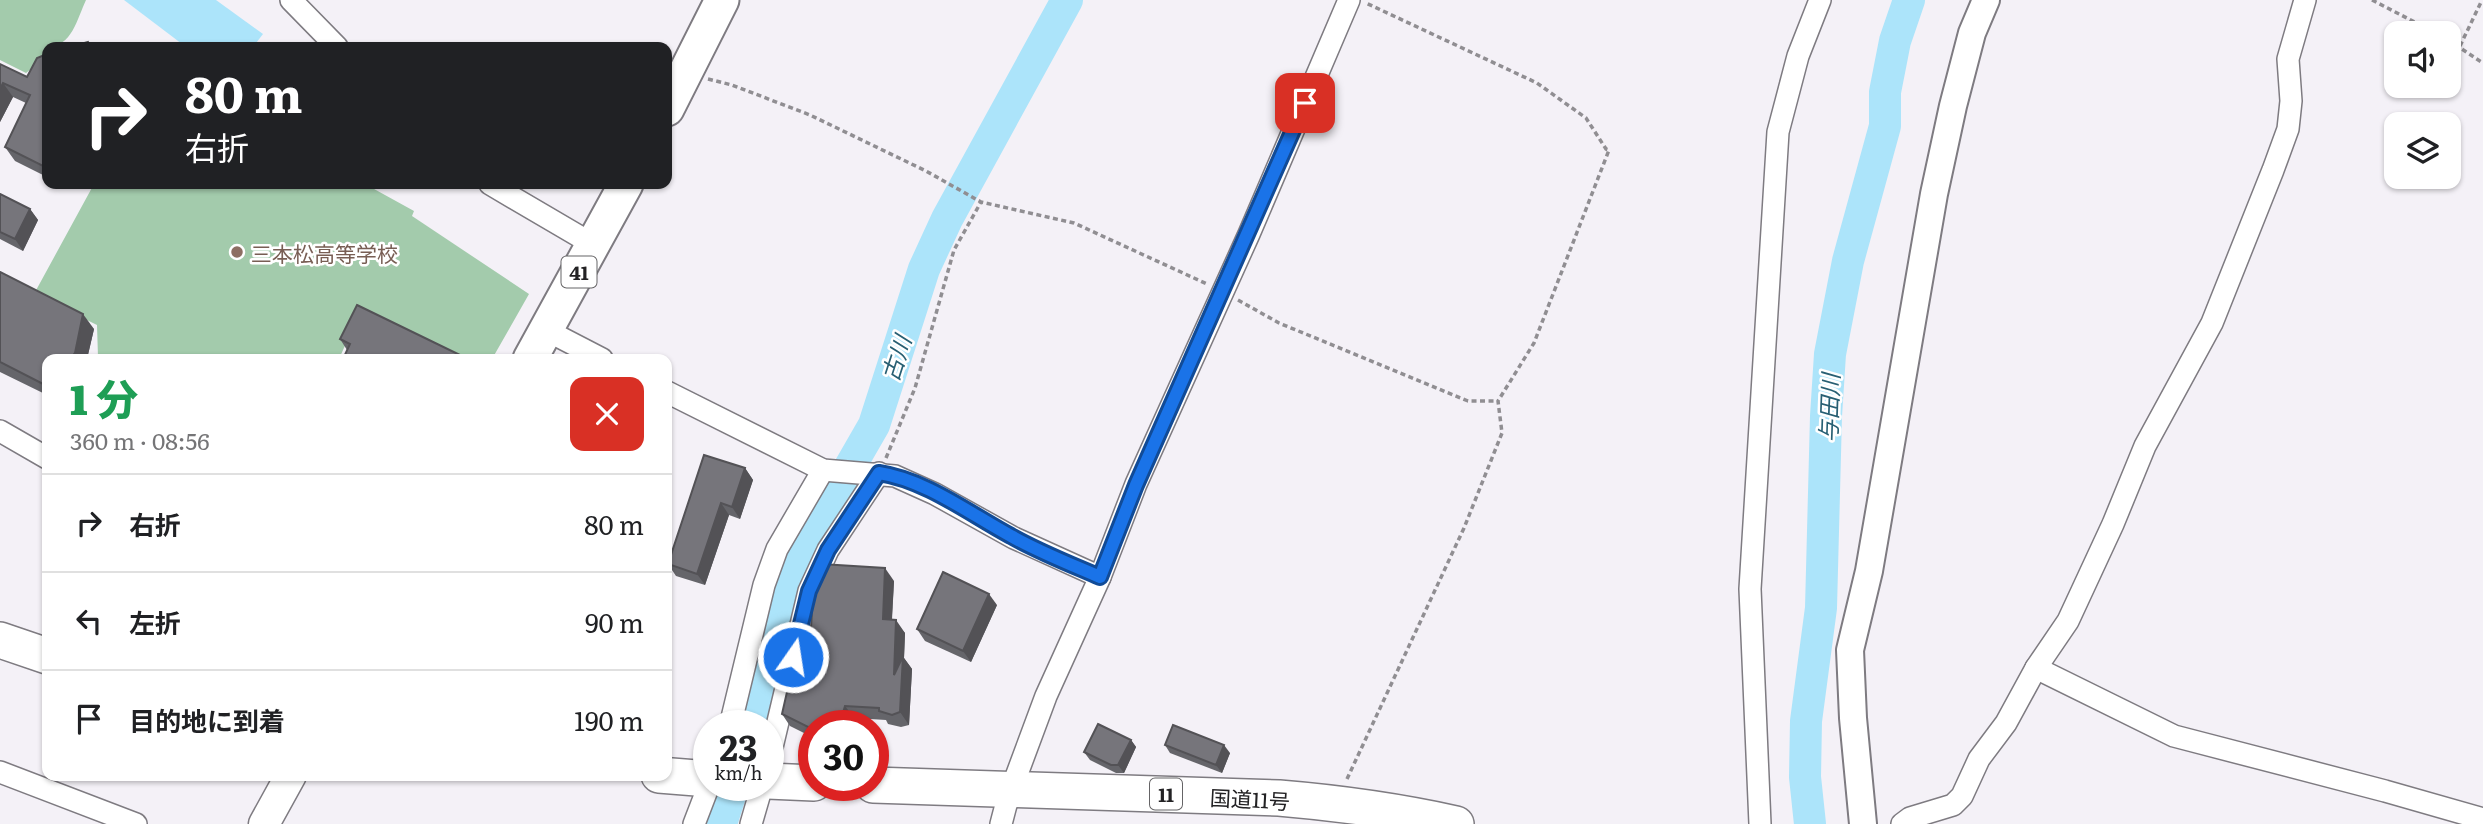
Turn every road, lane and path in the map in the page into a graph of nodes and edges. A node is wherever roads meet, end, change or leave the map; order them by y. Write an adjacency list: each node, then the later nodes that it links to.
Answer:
1 (291, 0): 11 (street)
2 (722, 0): 15 (main road)
3 (1349, 0): 21 (street)
4 (1359, 0): 26 (path)
5 (1819, 0): 53 (street)
6 (1986, 0): 54 (street)
7 (2305, 0): 34 (street)
8 (2372, 0): 10 (path)
9 (2482, 0): 12 (path)
10 (2413, 21)
11 (332, 42)
12 (2461, 44)
13 (2461, 47): 14 (path)
14 (2483, 63)
15 (686, 74): 16 (main road); 19 (path)
16 (672, 100)
17 (499, 189): 20 (street)
18 (623, 189): 20 (main road, 41)
19 (981, 202): 21 (path); 30 (path)
20 (594, 245): 22 (main road, 41)
21 (1222, 291): 26 (path); 31 (street)
22 (546, 330): 23 (main road, 41); 24 (street)
23 (533, 354)
24 (592, 354)
25 (672, 394): 29 (street)
26 (1498, 401): 45 (path)
27 (0, 431): 28 (street)
28 (42, 455)
29 (827, 471): 30 (street); 35 (street)
30 (873, 473): 31 (street); 36 (street)
31 (1100, 577): 42 (street)
32 (0, 640): 33 (highway)
33 (42, 654)
34 (2036, 667): 46 (street); 55 (street)
35 (734, 710)
36 (781, 710)
37 (0, 772): 47 (street)
38 (672, 776): 39 (highway)
39 (693, 778)
40 (288, 781): 48 (main road)
41 (889, 785): 42 (highway, 国道11号 / 11)
42 (1012, 789): 45 (highway, 国道11号 / 11); 51 (street)
43 (703, 801): 49 (street)
44 (758, 801): 50 (street)
45 (1335, 803): 52 (highway, 国道11号 / 11)
46 (2483, 819)
47 (136, 824)
48 (264, 824)
49 (694, 824)
50 (751, 824)
51 (1002, 824)
52 (1456, 824)
53 (1760, 824)
54 (1863, 824)
55 (1902, 824)

